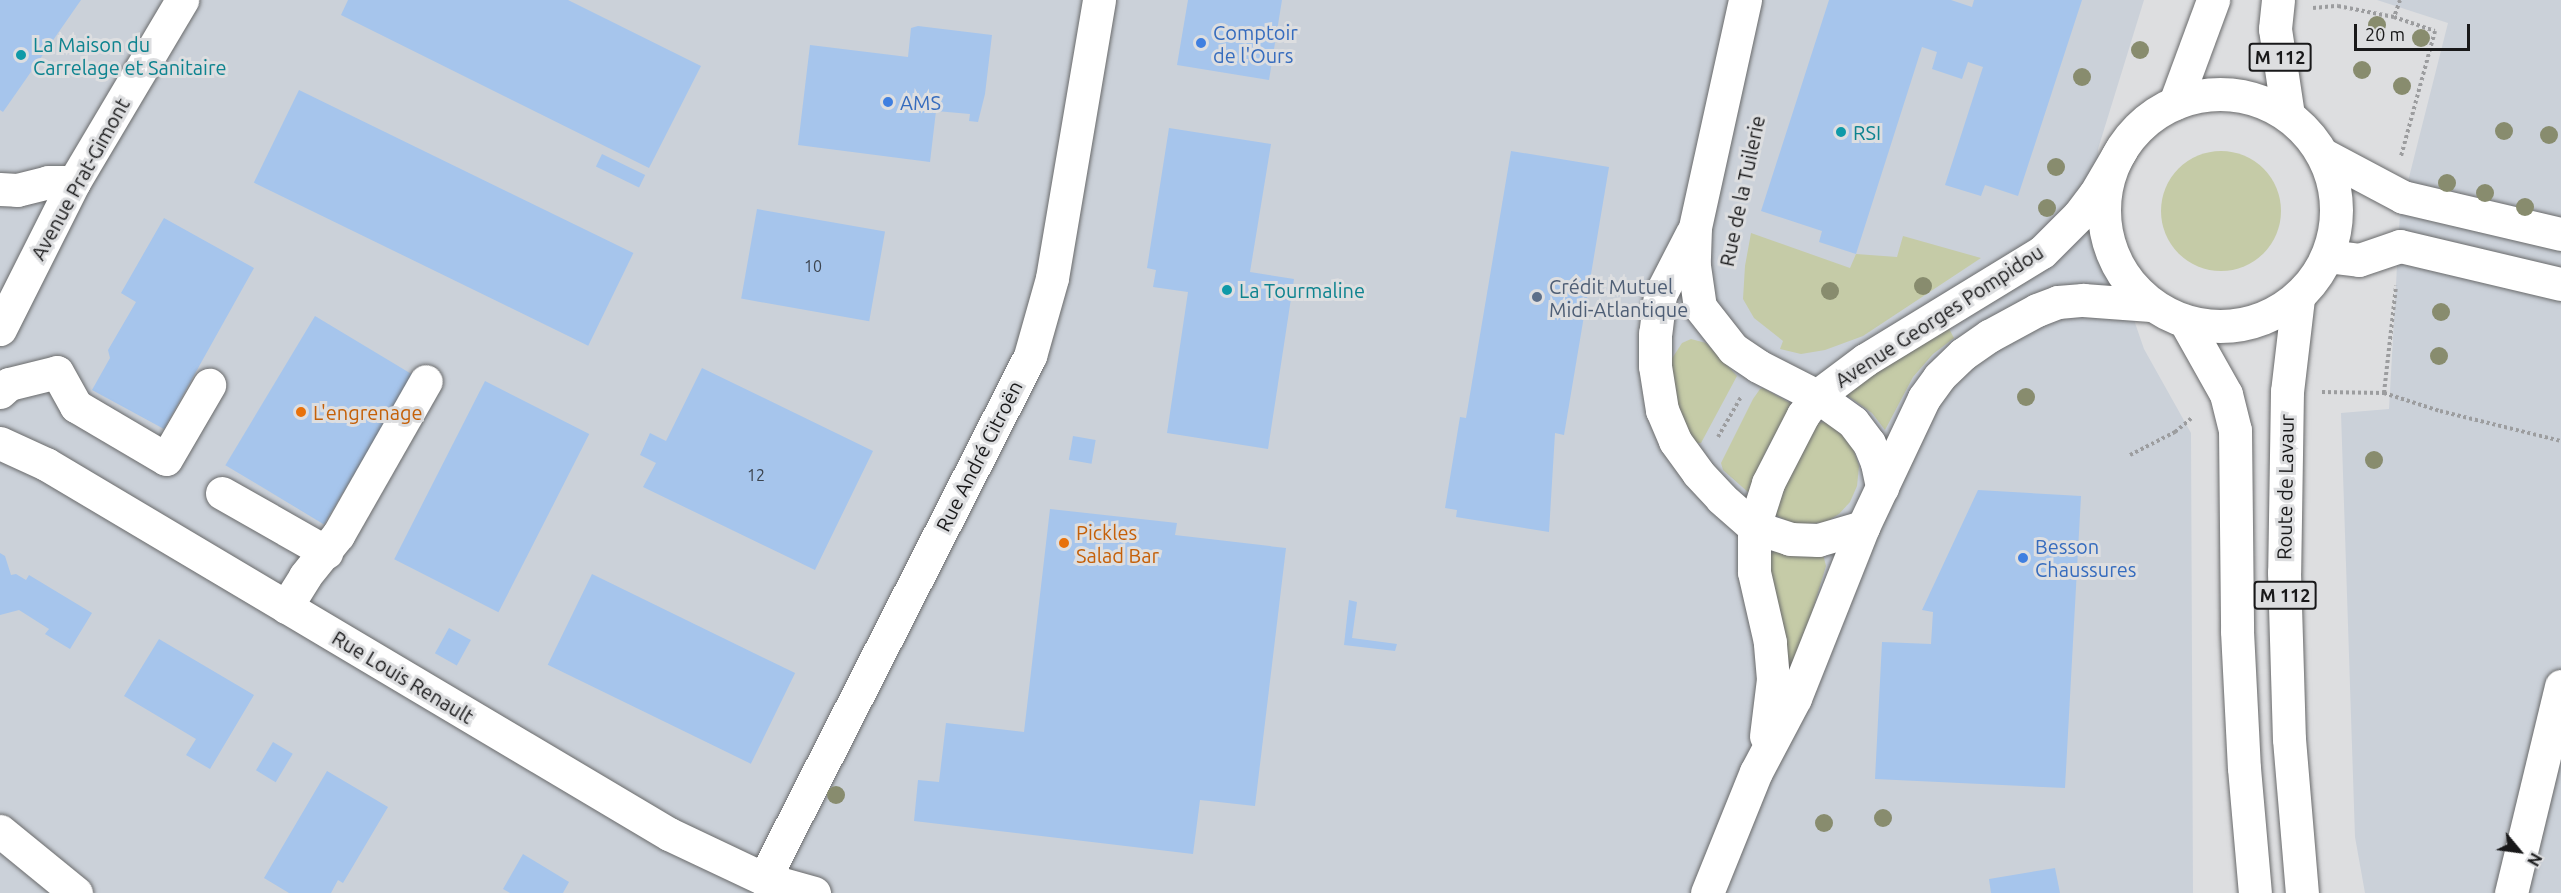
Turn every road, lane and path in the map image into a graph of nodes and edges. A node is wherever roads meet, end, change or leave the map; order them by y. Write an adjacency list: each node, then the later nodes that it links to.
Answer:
1 (182, 0): 11 (main road, Avenue Prat-Gimont)
2 (1099, 0): 42 (main road, Rue André Citroën)
3 (1745, 0): 13 (main road, Rue de la Tuilerie)
4 (2213, 0): 7 (main road)
5 (2291, 5): 6 (path); 8 (main road, M 112)
6 (2394, 17)
7 (2175, 103): 8 (main road); 9 (main road)
8 (2288, 115): 10 (main road)
9 (2122, 148): 19 (main road); 28 (main road, Avenue Georges Pompidou)
10 (2324, 155): 14 (main road); 15 (main road)
11 (74, 182): 12 (main road); 20 (main road, Avenue Prat-Gimont)
12 (0, 189)
13 (1695, 228): 22 (main road, Rue de la Tuilerie); 32 (main road, Rue de la Tuilerie)
14 (2561, 234)
15 (2328, 256): 17 (main road); 18 (main road)
16 (0, 271): 20 (main road)
17 (2561, 284)
18 (2298, 298): 21 (main road); 25 (main road, Route de Lavaur / M 112)
19 (2151, 305): 21 (main road); 33 (main road, Avenue Georges Pompidou)
20 (4, 319)
21 (2186, 322): 27 (main road, M 112)
22 (1758, 366): 28 (main road, Rue de la Tuilerie); 32 (path)
23 (426, 381): 37 (main road)
24 (209, 385): 26 (main road)
25 (2287, 391): 29 (path); 48 (main road, Route de Lavaur / M 112)
26 (0, 392)
27 (2226, 394): 31 (path); 47 (main road, M 112)
28 (1817, 396): 33 (main road, Rue de la Tuilerie); 35 (main road, Avenue Georges Pompidou)
29 (2561, 441)
30 (0, 443): 38 (main road, Rue Louis Renault)
31 (2130, 455)
32 (1698, 473): 35 (main road, Rue de la Tuilerie)
33 (1882, 487): 36 (main road, Avenue Georges Pompidou)
34 (222, 493): 37 (main road)
35 (1754, 527): 36 (main road, Rue de la Tuilerie); 40 (main road, Avenue Georges Pompidou)
36 (1863, 527): 40 (main road, Avenue Georges Pompidou)
37 (326, 552): 38 (main road)
38 (286, 607): 42 (main road, Rue Louis Renault)
39 (2561, 686): 49 (main road)
40 (1756, 772): 46 (main road, Avenue Georges Pompidou)
41 (0, 831): 43 (main road)
42 (764, 879): 45 (main road, Rue Louis Renault)
43 (47, 880): 44 (main road)
44 (76, 893)
45 (814, 893)
46 (1707, 893)
47 (2255, 893)
48 (2302, 893)
49 (2511, 893)

